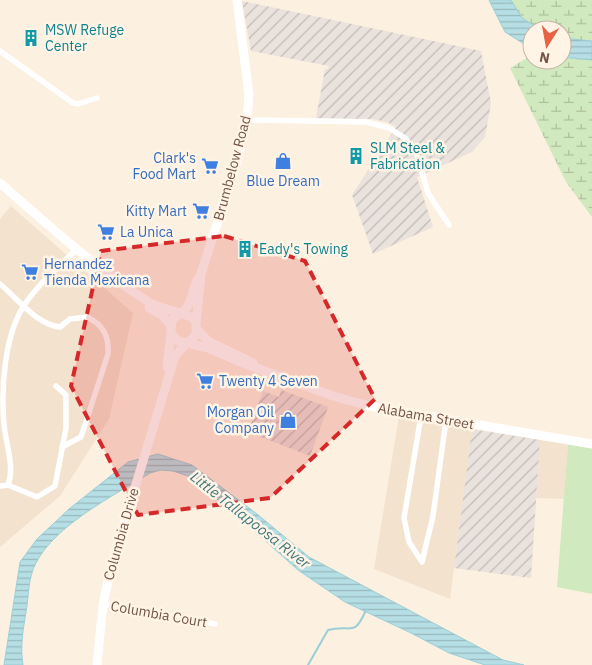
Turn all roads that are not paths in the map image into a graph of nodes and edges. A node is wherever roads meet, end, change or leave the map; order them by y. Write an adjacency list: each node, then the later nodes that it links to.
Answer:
1 (237, 0): 4 (main road, Brumbelow Road)
2 (0, 52): 3 (street)
3 (97, 98)
4 (247, 120): 6 (street); 9 (main road, Brumbelow Road)
5 (0, 183): 7 (main road)
6 (449, 225)
7 (78, 248): 8 (main road); 11 (street)
8 (94, 263): 12 (main road); 14 (main road)
9 (201, 274): 12 (main road, Brumbelow Road); 13 (main road, Brumbelow Road)
10 (0, 284): 11 (street)
11 (24, 305): 22 (street); 23 (street)
12 (181, 313): 13 (main road); 14 (main road)
13 (197, 326): 15 (main road); 16 (main road, Alabama Street)
14 (171, 330): 15 (main road); 18 (main road, Columbia Drive)
15 (187, 344): 16 (main road, Alabama Street); 18 (main road, Columbia Drive)
16 (264, 370): 19 (main road, Alabama Street)
17 (56, 386): 22 (street)
18 (159, 407): 25 (main road, Columbia Drive)
19 (421, 416): 20 (main road, Alabama Street); 20 (street)
20 (446, 420): 21 (main road, Alabama Street)
21 (592, 444)
22 (62, 447): 23 (street)
23 (8, 485): 24 (street)
24 (0, 486)
25 (103, 604): 26 (street, Columbia Court); 27 (main road, Columbia Drive)
26 (215, 624)
27 (98, 665)

